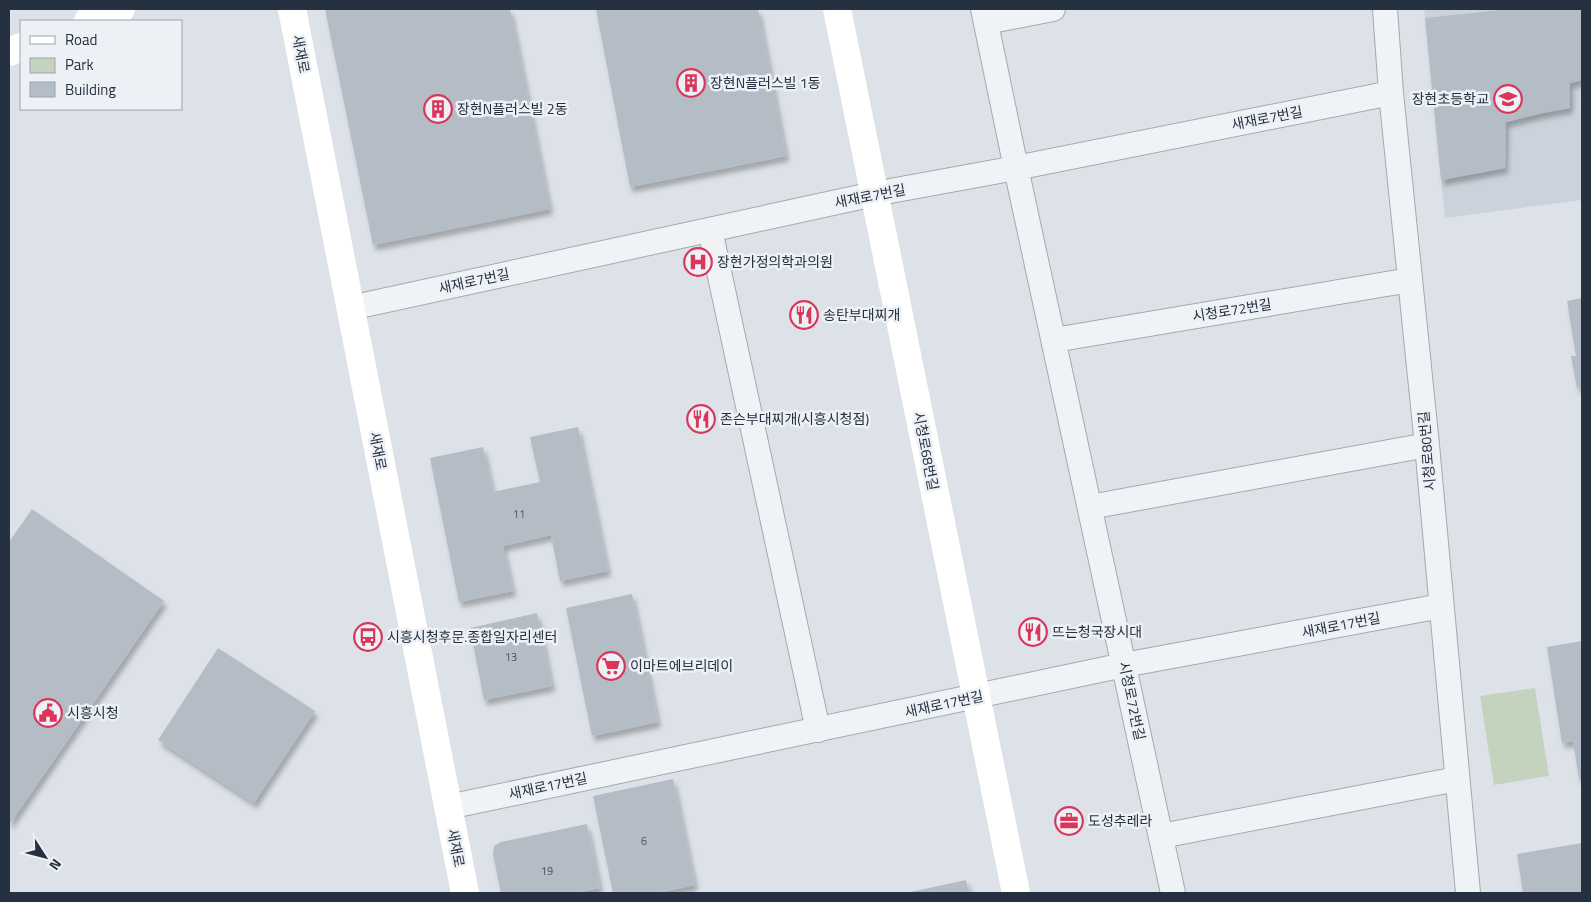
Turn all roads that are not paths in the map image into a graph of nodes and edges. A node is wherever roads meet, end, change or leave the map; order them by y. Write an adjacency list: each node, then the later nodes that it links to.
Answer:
1 (121, 9): 7 (street)
2 (292, 9): 13 (street, 새재로)
3 (837, 9): 10 (street, 시청로68번길)
4 (1053, 9): 6 (street, 시청로72번길)
5 (1385, 9): 8 (street, 시청로80번길)
6 (984, 16): 9 (street, 시청로72번길)
7 (91, 20)
8 (1391, 93): 9 (street, 새재로7번길); 12 (street, 시청로80번길)
9 (1016, 168): 10 (street, 새재로7번길); 14 (street, 시청로72번길)
10 (874, 194): 11 (street, 새재로7번길); 19 (street, 시청로68번길)
11 (710, 230): 13 (street, 새재로7번길); 20 (street)
12 (1410, 280): 14 (street, 시청로72번길); 15 (street, 시청로80번길)
13 (350, 308): 22 (street, 새재로)
14 (1054, 340): 16 (street, 시청로72번길)
15 (1427, 445): 16 (street); 17 (street, 시청로80번길)
16 (1090, 507): 18 (street, 시청로72번길)
17 (1442, 606): 18 (street, 새재로17번길); 21 (street, 시청로80번길)
18 (1124, 665): 19 (street, 새재로17번길); 23 (street, 시청로72번길)
19 (976, 697): 20 (street, 새재로17번길); 25 (street, 시청로68번길)
20 (818, 730): 22 (street, 새재로17번길)
21 (1457, 778): 23 (street); 27 (street, 시청로80번길)
22 (448, 807): 24 (street, 새재로)
23 (1161, 836): 26 (street, 시청로72번길)
24 (465, 893)
25 (1016, 893)
26 (1173, 893)
27 (1468, 893)

